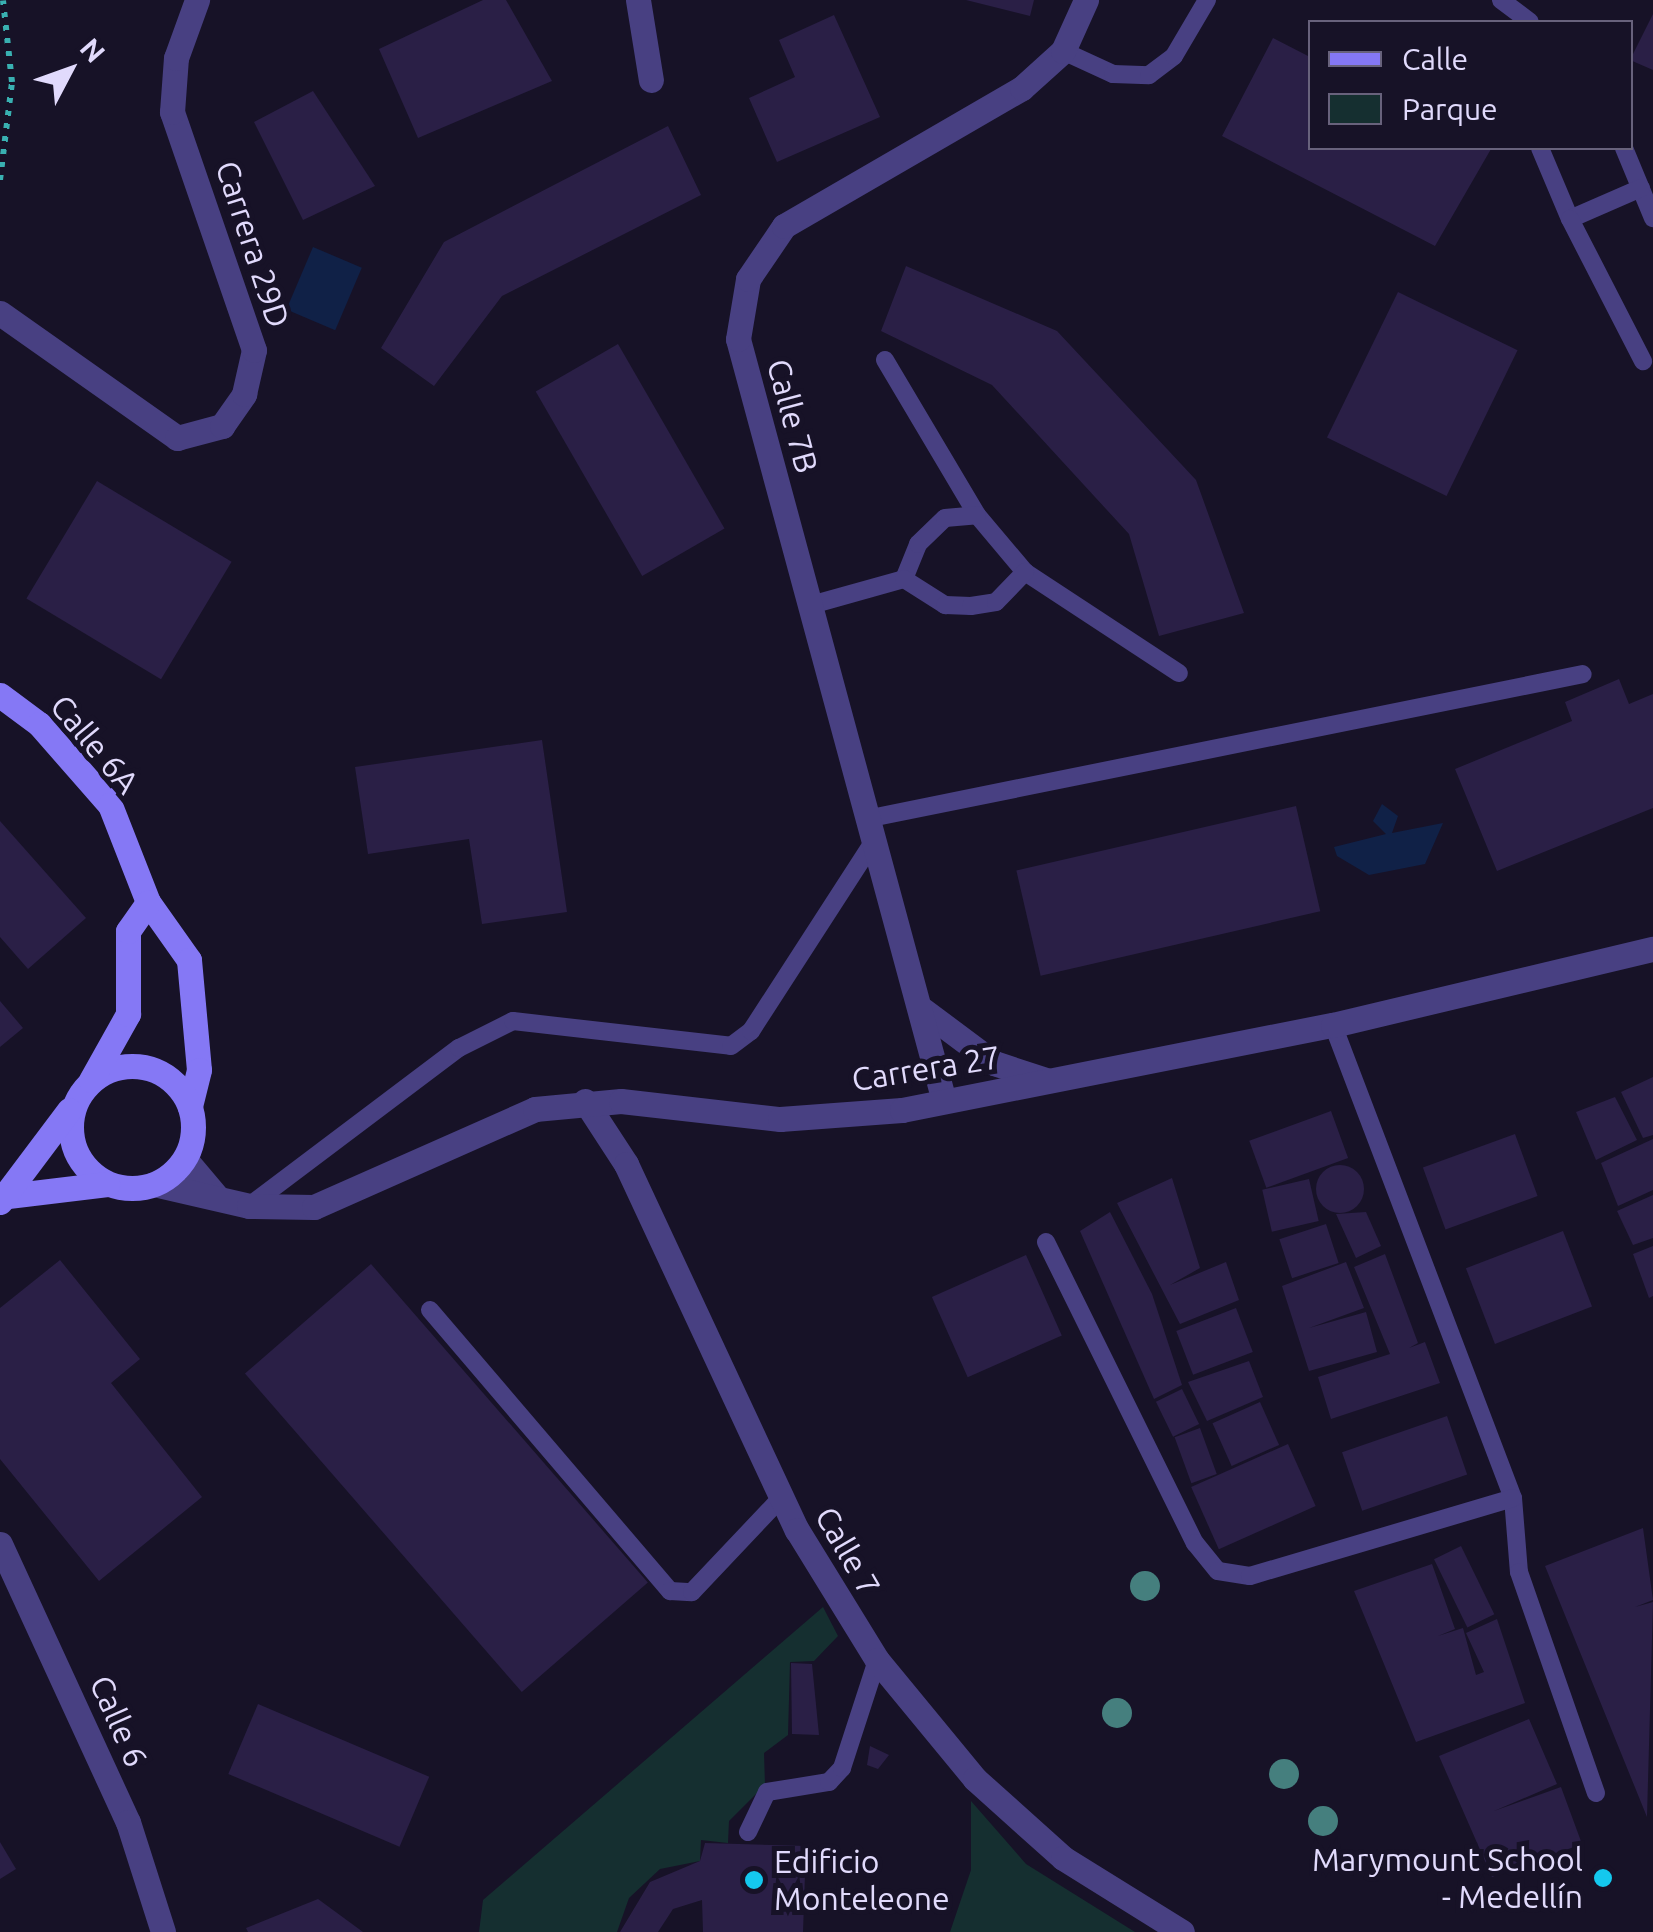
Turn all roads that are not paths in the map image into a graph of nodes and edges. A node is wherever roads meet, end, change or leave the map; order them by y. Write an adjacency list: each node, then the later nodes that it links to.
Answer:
1 (197, 0): 14 (street, Carrera 29D)
2 (638, 0): 8 (street)
3 (1086, 0): 7 (street, Calle 7B)
4 (1207, 0): 7 (lane)
5 (1502, 0): 6 (lane)
6 (1527, 20)
7 (1063, 51): 20 (street, Calle 7B)
8 (651, 80)
9 (1541, 150): 13 (lane)
10 (1625, 150): 11 (lane)
11 (1641, 188): 12 (lane); 13 (lane)
12 (1653, 218)
13 (1570, 219): 16 (lane)
14 (0, 313)
15 (884, 360): 17 (lane)
16 (1644, 361)
17 (977, 515): 18 (lane); 19 (lane)
18 (1024, 572): 19 (lane); 21 (lane)
19 (904, 579): 20 (lane)
20 (811, 604): 24 (street, Calle 7B)
21 (1180, 673)
22 (1583, 674): 24 (lane)
23 (0, 696): 25 (street, Calle 6A)
24 (873, 829): 27 (street, Calle 7B); 39 (lane)
25 (148, 902): 30 (street); 33 (street, Calle 6A)
26 (1653, 949): 28 (street, Carrera 27)
27 (919, 1005): 29 (street); 32 (street, Calle 7B)
28 (1332, 1026): 29 (street, Carrera 27); 43 (lane)
29 (1046, 1080): 32 (street, Carrera 27)
30 (84, 1089): 33 (street); 35 (street); 38 (street)
31 (586, 1102): 32 (street, Carrera 27); 39 (street, Carrera 27); 42 (street, Calle 7)
32 (944, 1102)
33 (190, 1107): 34 (street)
34 (185, 1158): 36 (street); 37 (street)
35 (107, 1184): 36 (street); 38 (street)
36 (154, 1184): 37 (street, Carrera 27)
37 (218, 1198): 39 (street, Carrera 27)
38 (4, 1199)
39 (249, 1206)
40 (1046, 1242): 43 (lane)
41 (430, 1310): 42 (lane)
42 (781, 1498): 45 (street, Calle 7)
43 (1512, 1498): 46 (lane)
44 (0, 1544): 48 (street, Calle 6)
45 (877, 1660): 47 (lane); 49 (street, Calle 7)
46 (1596, 1794)
47 (748, 1832)
48 (162, 1932)
49 (1182, 1932)

